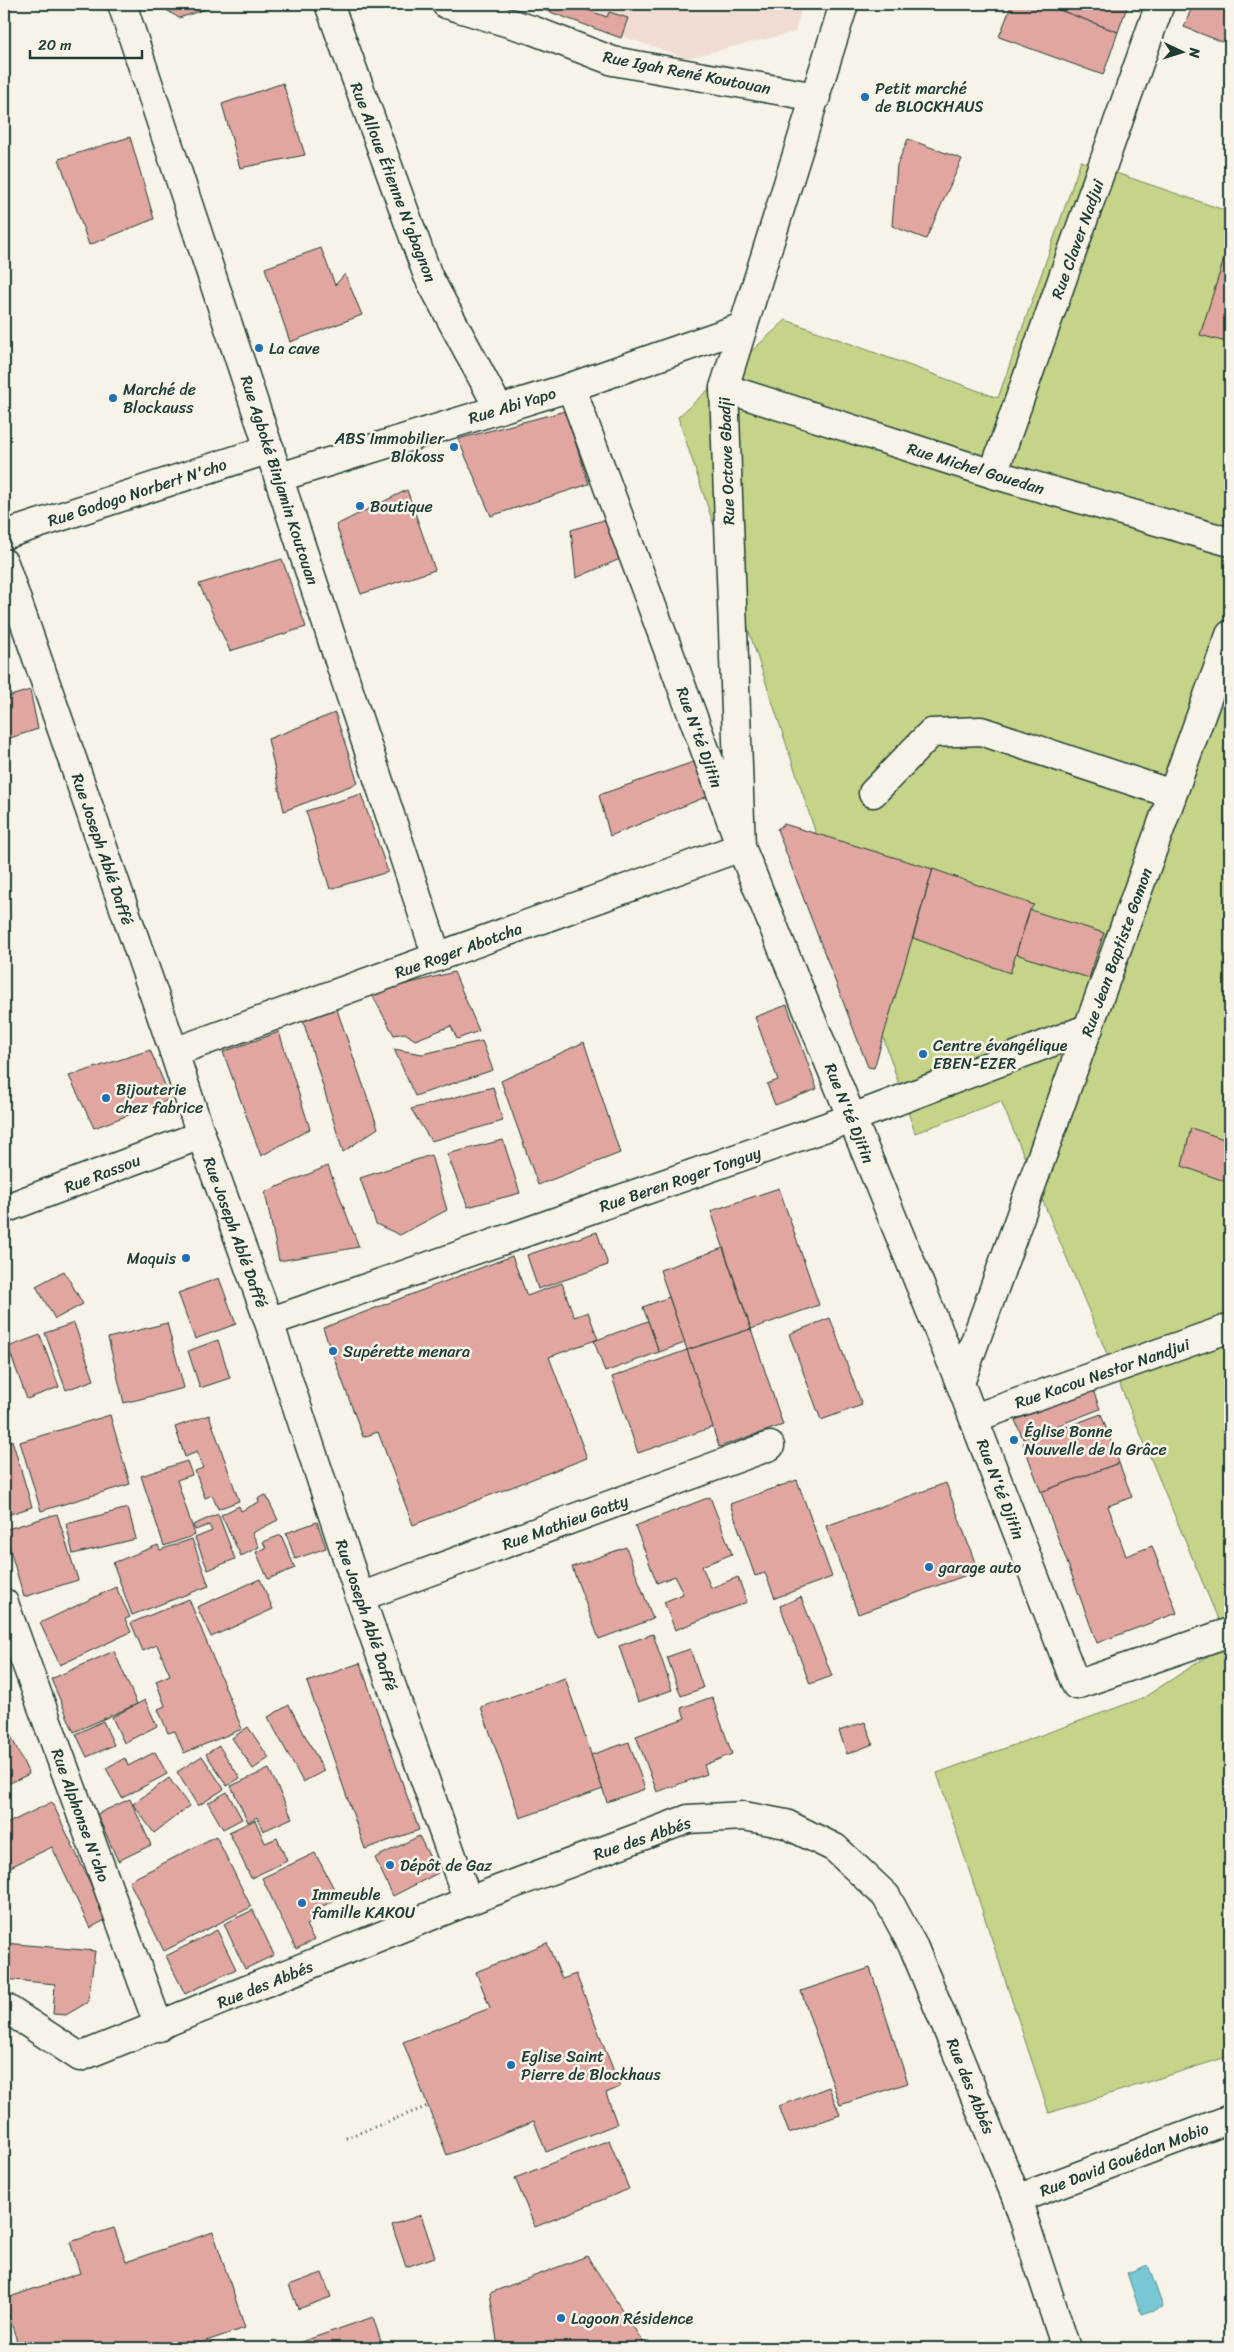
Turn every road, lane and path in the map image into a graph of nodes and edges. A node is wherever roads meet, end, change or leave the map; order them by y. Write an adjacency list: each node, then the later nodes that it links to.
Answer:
1 (122, 4): 11 (street, Rue Agboké Binjamin Koutouan)
2 (329, 4): 10 (street, Rue Alloue Étienne N'gbagnon)
3 (446, 4): 6 (street, Rue Igah René Koutouan)
4 (844, 4): 6 (street, Rue Octave Gbadji)
5 (1160, 4): 12 (street, Rue Claver Nadjui)
6 (816, 97): 7 (street, Rue Octave Gbadji)
7 (743, 327): 8 (street, Rue Abi Yapo); 9 (street, Rue Octave Gbadji)
8 (571, 387): 10 (street, Rue Abi Yapo); 20 (street, Rue N'té Djitin)
9 (724, 388): 12 (street, Rue Michel Gouedan); 20 (street, Rue Octave Gbadji)
10 (499, 409): 13 (street, Rue Abi Yapo)
11 (270, 448): 13 (street, Rue Agboké Binjamin Koutouan); 14 (street, Rue Godogo Norbert N'cho)
12 (993, 474): 15 (street, Rue Michel Gouedan)
13 (280, 477): 21 (street, Rue Agboké Binjamin Koutouan)
14 (4, 535)
15 (1230, 542)
16 (4, 563): 23 (street, Rue Joseph Ablé Daffé)
17 (1230, 635): 19 (street, Rue Jean Baptiste Gomon)
18 (873, 793): 19 (street)
19 (1172, 794): 22 (street, Rue Jean Baptiste Gomon)
20 (741, 847): 21 (street, Rue Roger Abotcha); 24 (street, Rue N'té Djitin)
21 (437, 957): 23 (street, Rue Roger Abotcha)
22 (1089, 1028): 24 (street, Rue Beren Roger Tonguy); 29 (street, Rue Jean Baptiste Gomon)
23 (174, 1052): 25 (street, Rue Joseph Ablé Daffé)
24 (852, 1118): 27 (street, Rue Beren Roger Tonguy); 29 (street, Rue N'té Djitin)
25 (201, 1135): 26 (street, Rue Rassou); 27 (street, Rue Joseph Ablé Daffé)
26 (4, 1210)
27 (269, 1322): 32 (street, Rue Joseph Ablé Daffé)
28 (1230, 1328): 30 (street, Rue Kacou Nestor Nandjui)
29 (960, 1383): 30 (street, Rue N'té Djitin)
30 (974, 1418): 34 (street, Rue N'té Djitin)
31 (770, 1446): 32 (street, Rue Mathieu Gatty)
32 (360, 1597): 35 (street, Rue Joseph Ablé Daffé)
33 (4, 1603): 37 (street, Rue Alphonse N'cho)
34 (1230, 1632)
35 (468, 1901): 37 (street, Rue des Abbés); 41 (street, Rue des Abbés)
36 (4, 2007): 37 (street, Rue des Abbés)
37 (159, 2027)
38 (428, 2106): 40 (path)
39 (1230, 2119): 41 (street, Rue David Gouédan Mobio)
40 (346, 2138)
41 (1017, 2199): 42 (street, Rue des Abbés)
42 (1066, 2348)

